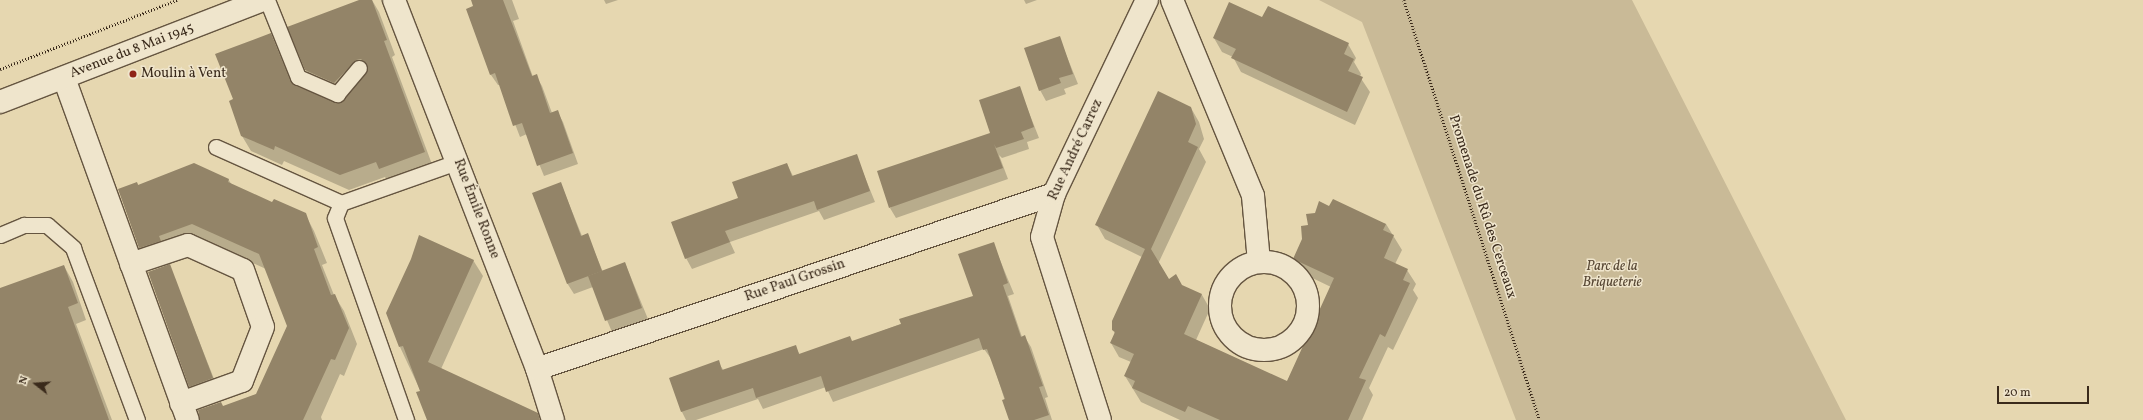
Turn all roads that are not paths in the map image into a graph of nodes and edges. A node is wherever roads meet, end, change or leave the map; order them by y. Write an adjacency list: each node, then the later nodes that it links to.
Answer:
1 (263, 0): 7 (street, Avenue du 8 Mai 1945)
2 (267, 0): 6 (lane)
3 (394, 0): 10 (street, Rue Émile Ronne)
4 (1147, 0): 11 (street, Rue André Carrez)
5 (1172, 0): 14 (street)
6 (358, 68)
7 (64, 78): 8 (street, Avenue du 8 Mai 1945); 15 (street)
8 (0, 102)
9 (216, 147): 12 (lane)
10 (457, 162): 12 (lane); 16 (street, Rue Émile Ronne)
11 (1054, 194): 16 (street, Rue Paul Grossin); 21 (street, Rue André Carrez)
12 (341, 203): 19 (lane)
13 (0, 235): 18 (lane)
14 (1259, 262)
15 (131, 264): 17 (street); 17 (street)
16 (537, 369): 20 (street, Rue Émile Ronne)
17 (185, 411)
18 (138, 420)
19 (406, 420)
20 (553, 420)
21 (1100, 420)

